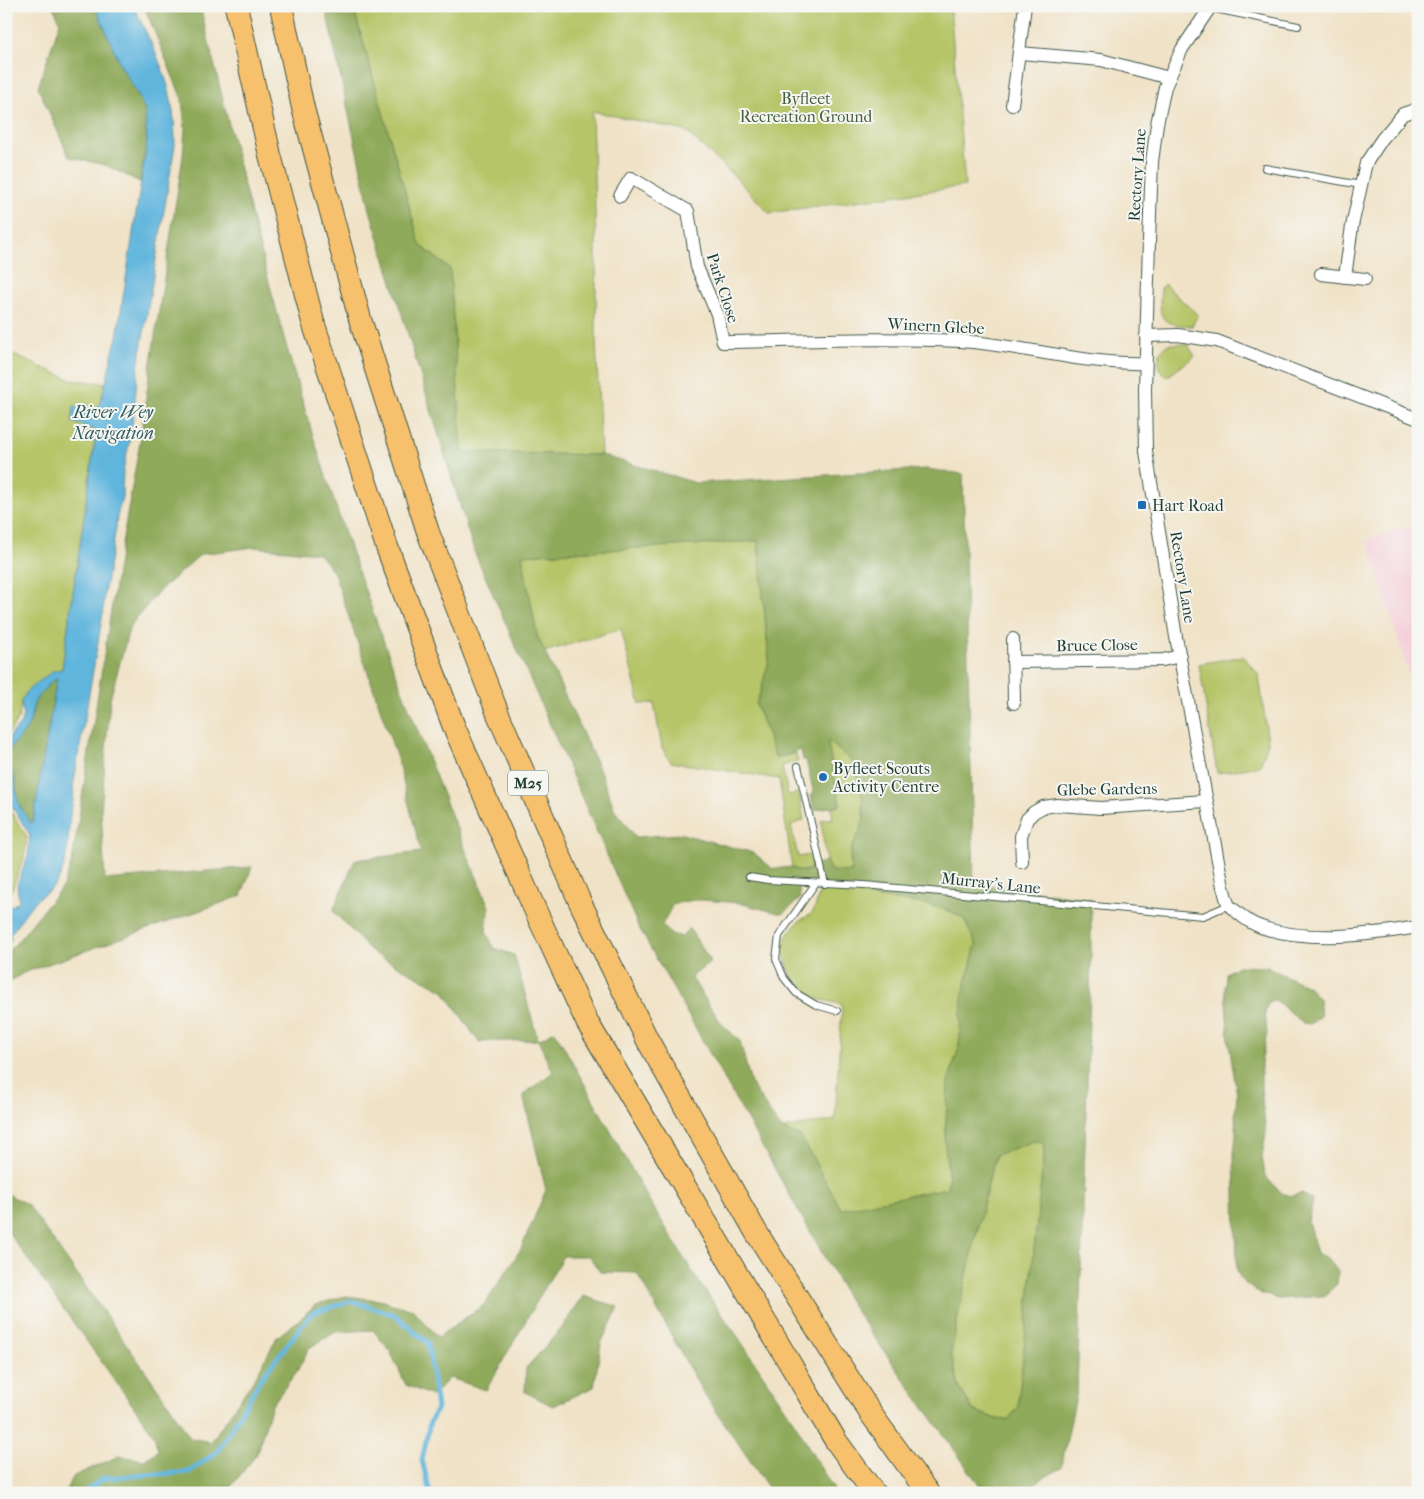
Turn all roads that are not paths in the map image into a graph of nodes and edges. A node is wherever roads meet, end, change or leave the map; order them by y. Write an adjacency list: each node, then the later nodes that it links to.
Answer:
1 (236, 6): 33 (highway, M25)
2 (281, 6): 34 (highway, M25)
3 (1025, 6): 6 (street)
4 (1210, 7): 5 (lane); 7 (street, Rectory Lane)
5 (1298, 26)
6 (1020, 53): 7 (street); 8 (street)
7 (1169, 78): 16 (street, Rectory Lane)
8 (1012, 105)
9 (1418, 109): 11 (street)
10 (1265, 168): 11 (lane)
11 (1361, 184): 14 (street)
12 (620, 196): 17 (street, Park Close)
13 (1320, 274): 14 (street)
14 (1346, 277): 15 (street)
15 (1365, 280)
16 (1146, 336): 18 (street, Rectory Lane); 19 (street)
17 (724, 342): 18 (street, Winern Glebe)
18 (1145, 363): 21 (street, Rectory Lane)
19 (1418, 419)
20 (1013, 639): 22 (street)
21 (1180, 656): 22 (street, Bruce Close); 25 (street, Rectory Lane)
22 (1014, 662): 23 (street)
23 (1014, 703)
24 (798, 766): 29 (lane)
25 (1206, 800): 26 (street, Glebe Gardens); 30 (street, Rectory Lane)
26 (1022, 862)
27 (749, 877): 28 (lane, Murray's Lane)
28 (815, 884): 29 (lane, Murray's Lane); 32 (lane)
29 (826, 884): 30 (lane, Murray's Lane)
30 (1229, 905): 31 (street)
31 (1418, 928)
32 (837, 1011)
33 (874, 1493)
34 (928, 1493)

